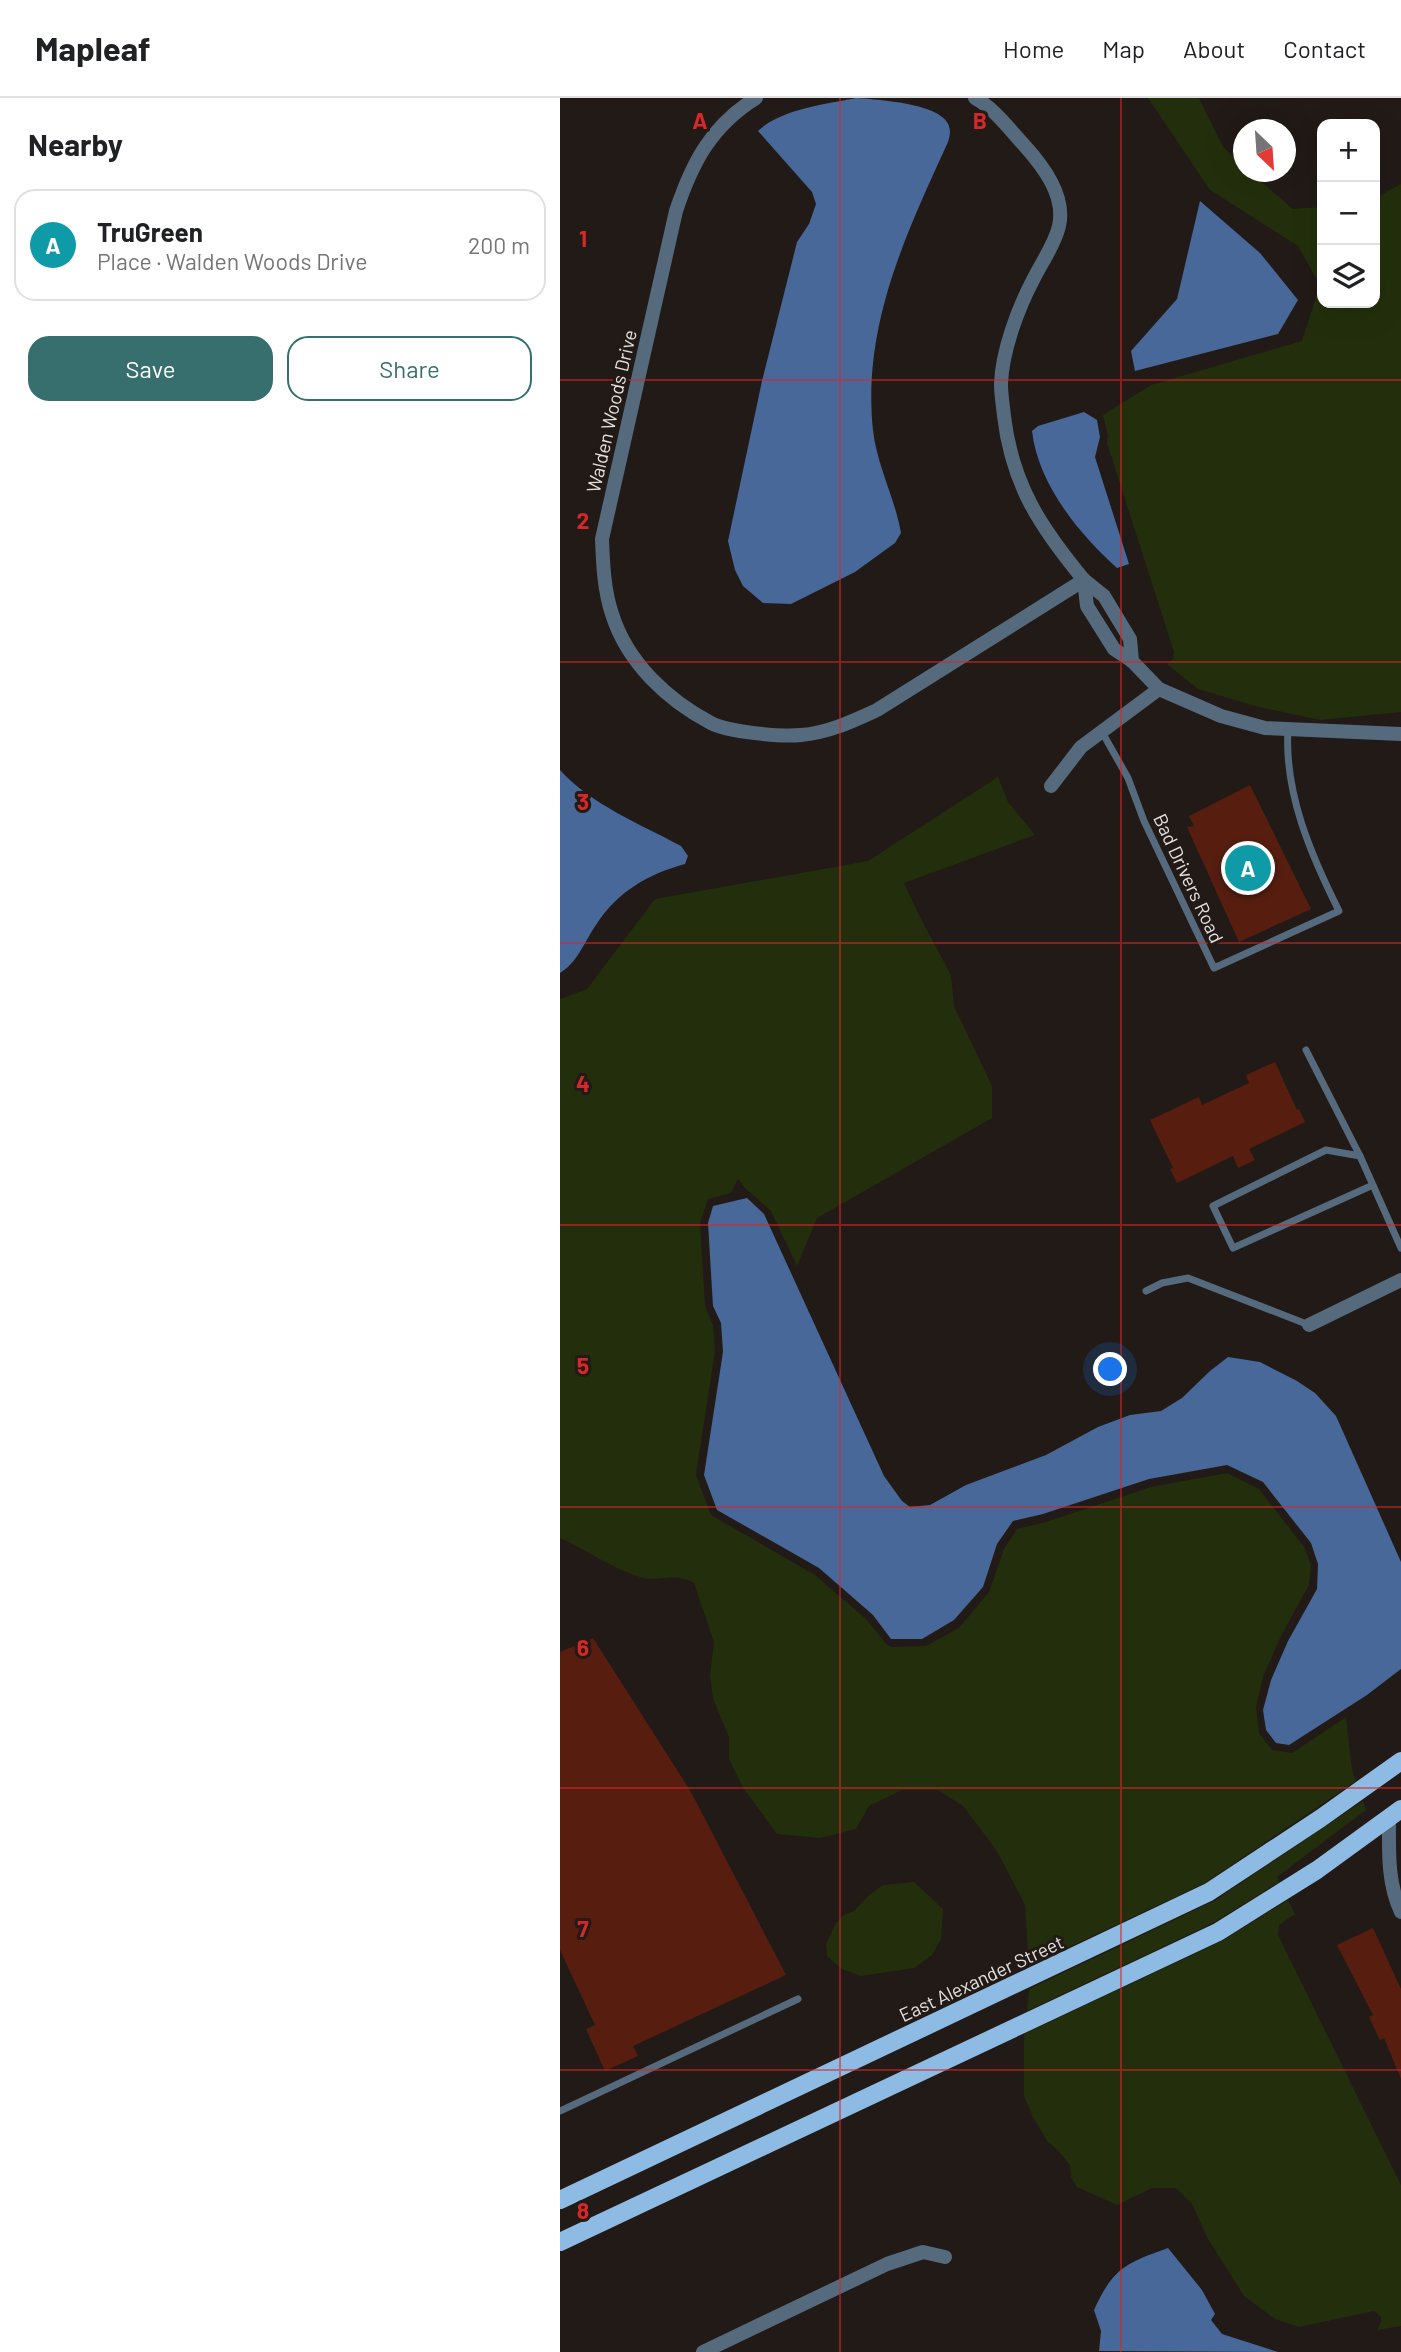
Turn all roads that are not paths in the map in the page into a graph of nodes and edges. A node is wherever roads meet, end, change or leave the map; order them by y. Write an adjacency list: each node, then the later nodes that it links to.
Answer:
1 (756, 98): 3 (street, Walden Woods Drive)
2 (975, 98): 3 (street)
3 (1084, 580): 4 (street)
4 (1159, 689): 5 (street); 6 (street)
5 (1288, 729): 6 (lane, Bad Drivers Road); 7 (street)
6 (1102, 732): 8 (street)
7 (1401, 734)
8 (1051, 786)
9 (1306, 1050): 10 (lane)
10 (1360, 1156): 11 (lane); 11 (lane)
11 (1373, 1185): 12 (lane)
12 (1401, 1248)
13 (1401, 1280): 15 (street)
14 (1146, 1291): 15 (lane)
15 (1309, 1325)
16 (1401, 1761): 21 (main road, East Alexander Street)
17 (1395, 1813): 18 (street); 22 (main road)
18 (1399, 1907)
19 (798, 1999): 20 (lane)
20 (560, 2111)
21 (560, 2200)
22 (560, 2242)
23 (945, 2257): 24 (street)
24 (703, 2352)

